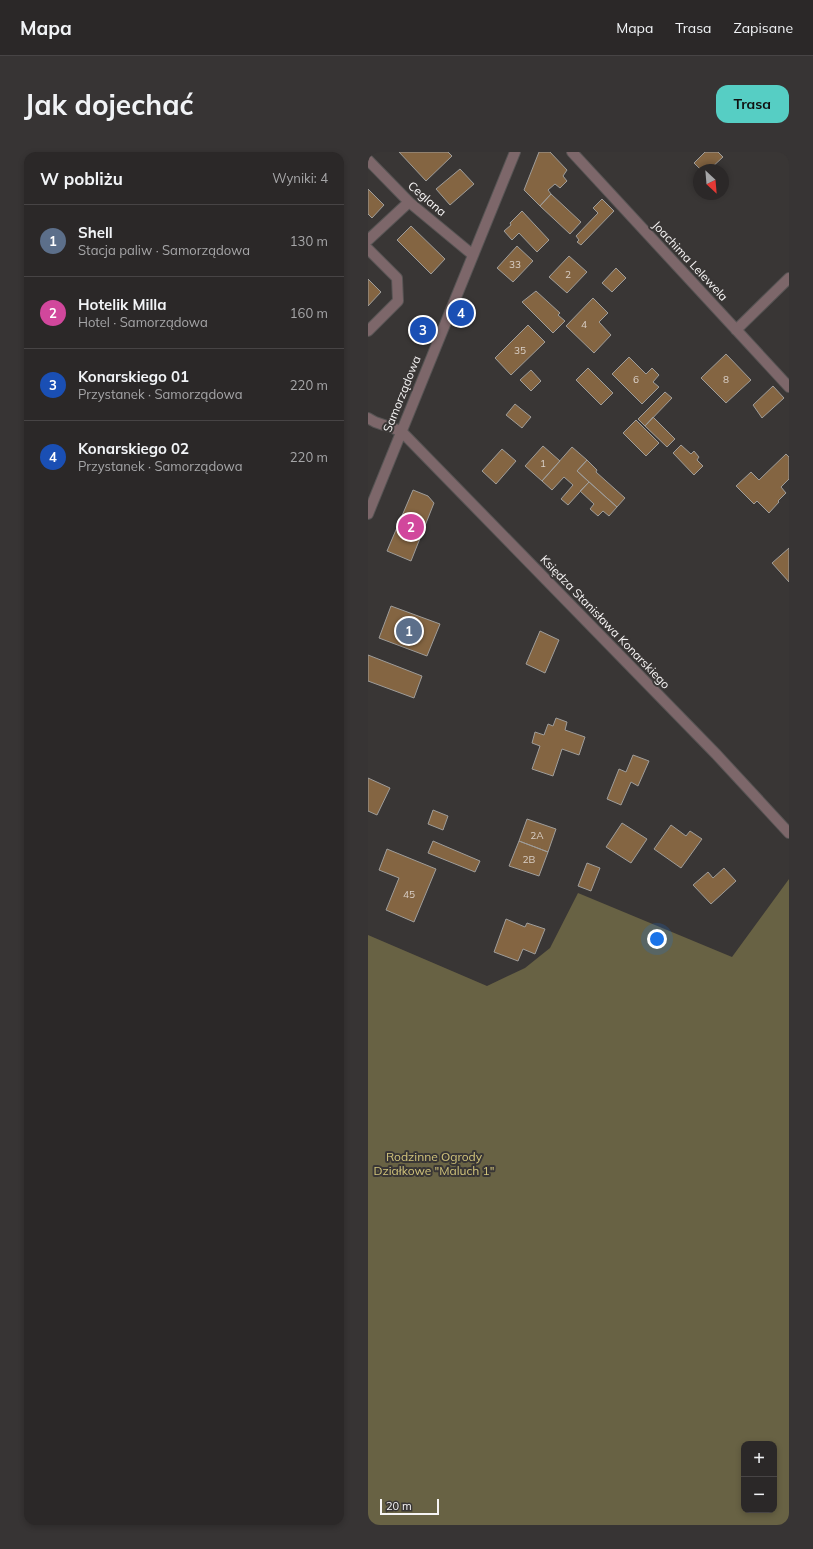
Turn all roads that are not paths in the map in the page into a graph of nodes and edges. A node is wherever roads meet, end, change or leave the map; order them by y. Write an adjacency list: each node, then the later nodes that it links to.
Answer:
1 (515, 152): 7 (street, Samorządowa)
2 (572, 152): 9 (street, Joachima Lelewela)
3 (368, 160): 4 (street, Ceglana)
4 (409, 202): 5 (street); 7 (street, Ceglana)
5 (368, 240)
6 (368, 249): 10 (street)
7 (473, 255): 13 (street, Samorządowa)
8 (789, 278): 9 (street)
9 (736, 330): 11 (street, Joachima Lelewela)
10 (368, 331)
11 (789, 387)
12 (368, 418): 13 (street)
13 (401, 431): 14 (street, Samorządowa); 15 (street, Księdza Stanisława Konarskiego)
14 (368, 514)
15 (789, 833)

